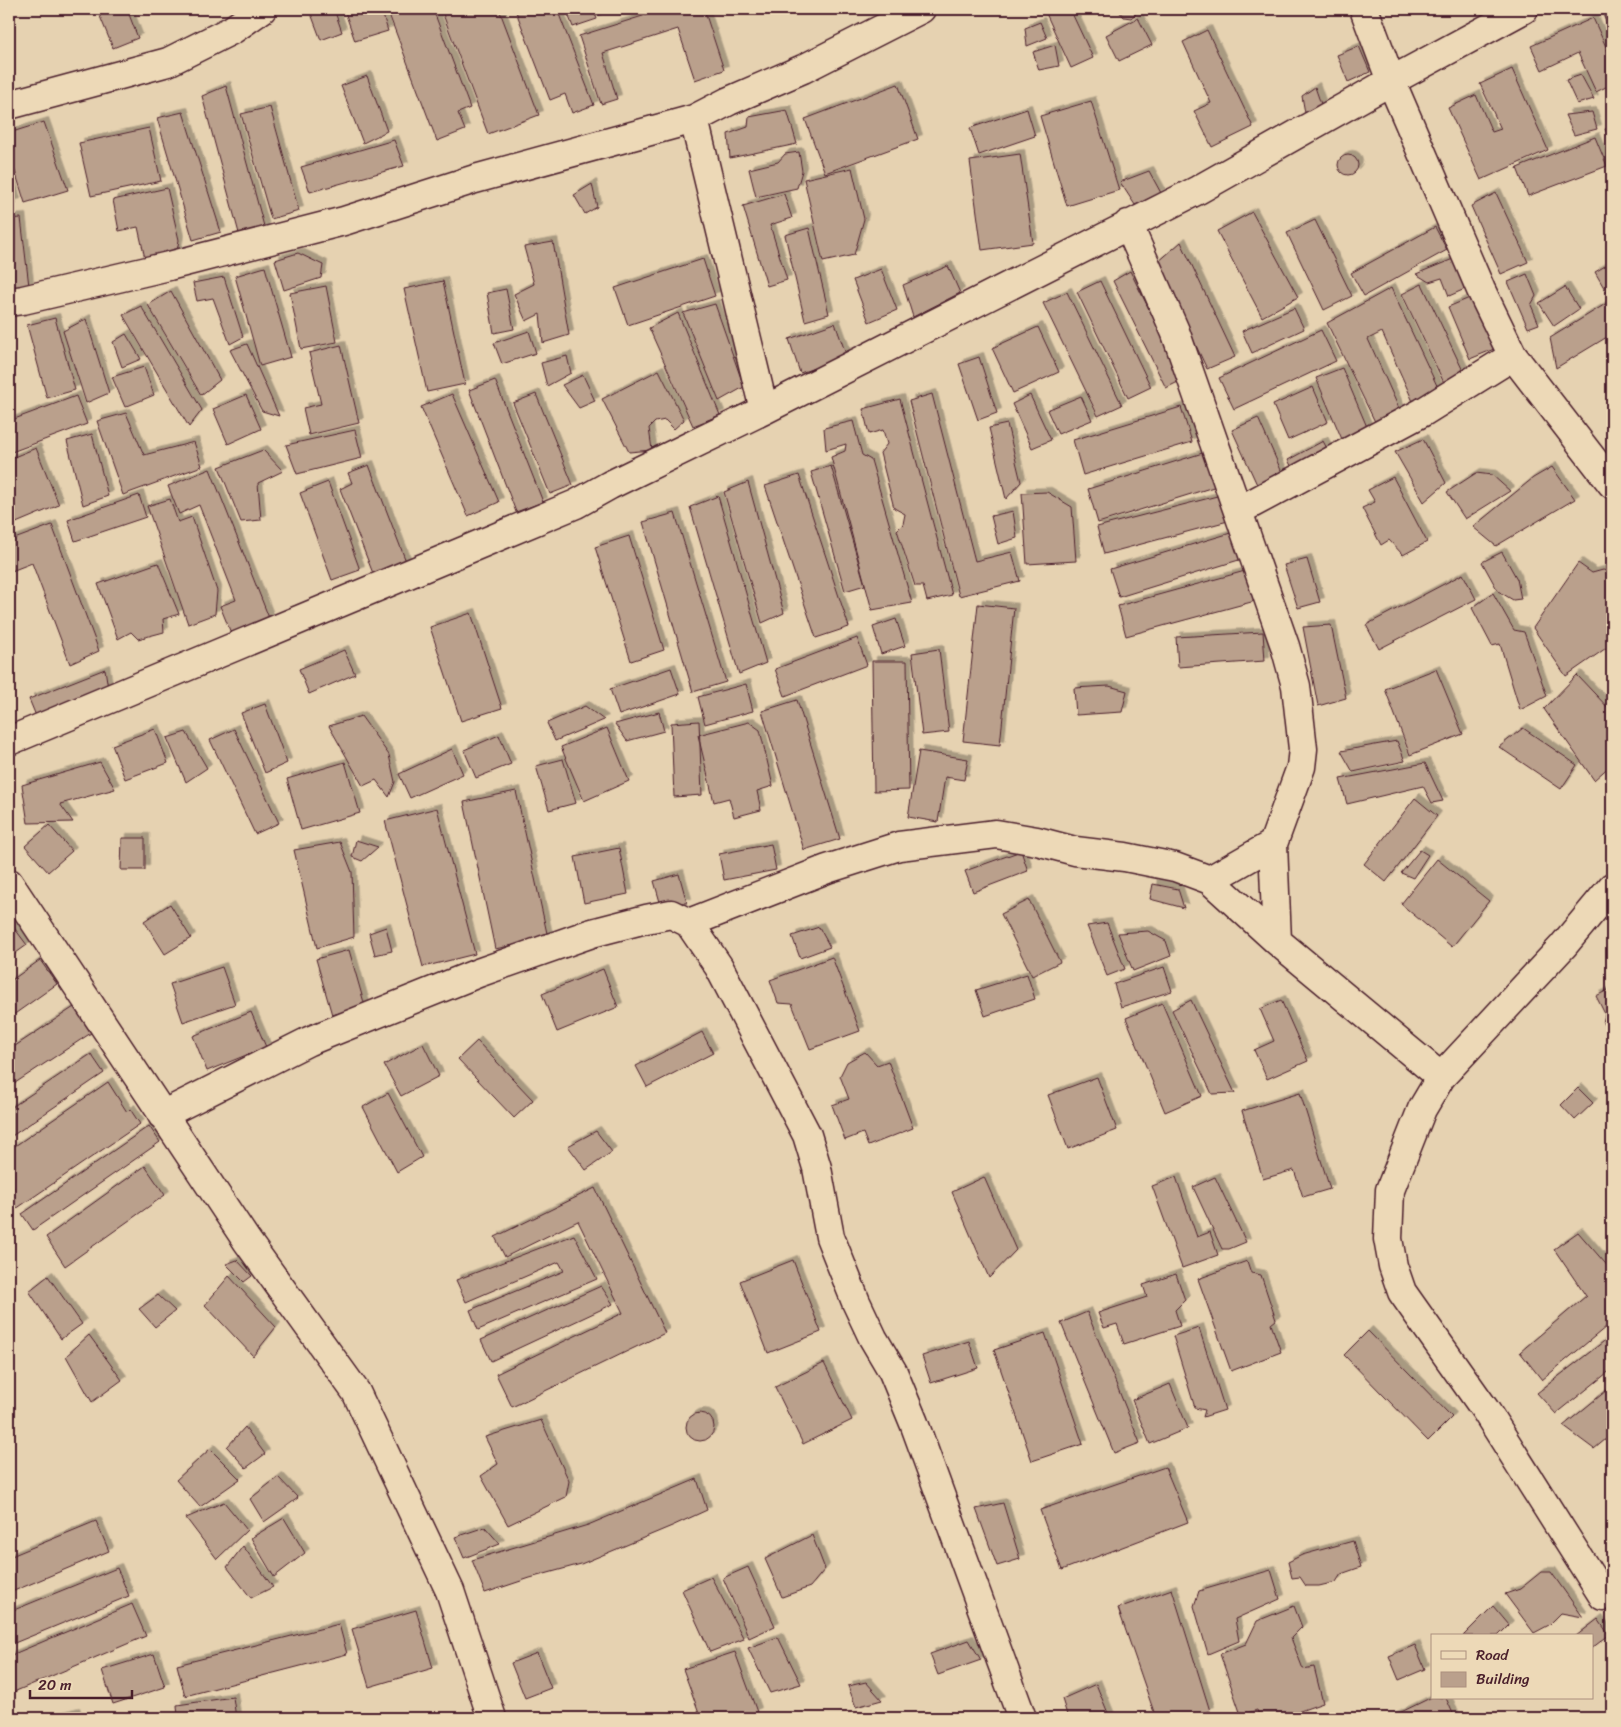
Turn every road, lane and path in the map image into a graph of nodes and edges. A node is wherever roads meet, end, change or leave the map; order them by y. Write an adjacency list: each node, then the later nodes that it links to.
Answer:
1 (262, 9): 6 (street)
2 (921, 9): 7 (street)
3 (1364, 9): 5 (street)
4 (1524, 9): 5 (street)
5 (1391, 81): 8 (street); 10 (street)
6 (9, 105)
7 (694, 119): 9 (street); 11 (street)
8 (1128, 224): 11 (street); 13 (street)
9 (9, 302)
10 (1513, 356): 12 (street); 13 (street)
11 (764, 410): 14 (street)
12 (1612, 484)
13 (1238, 510): 15 (street)
14 (9, 740)
15 (1272, 844): 16 (street); 20 (street)
16 (1210, 880): 19 (street); 20 (street)
17 (9, 883): 22 (street)
18 (1612, 887): 21 (street)
19 (688, 923): 22 (street); 25 (street)
20 (1277, 941): 21 (street)
21 (1441, 1077): 23 (street)
22 (162, 1115): 24 (street)
23 (1603, 1596)
24 (492, 1718)
25 (1022, 1718)

